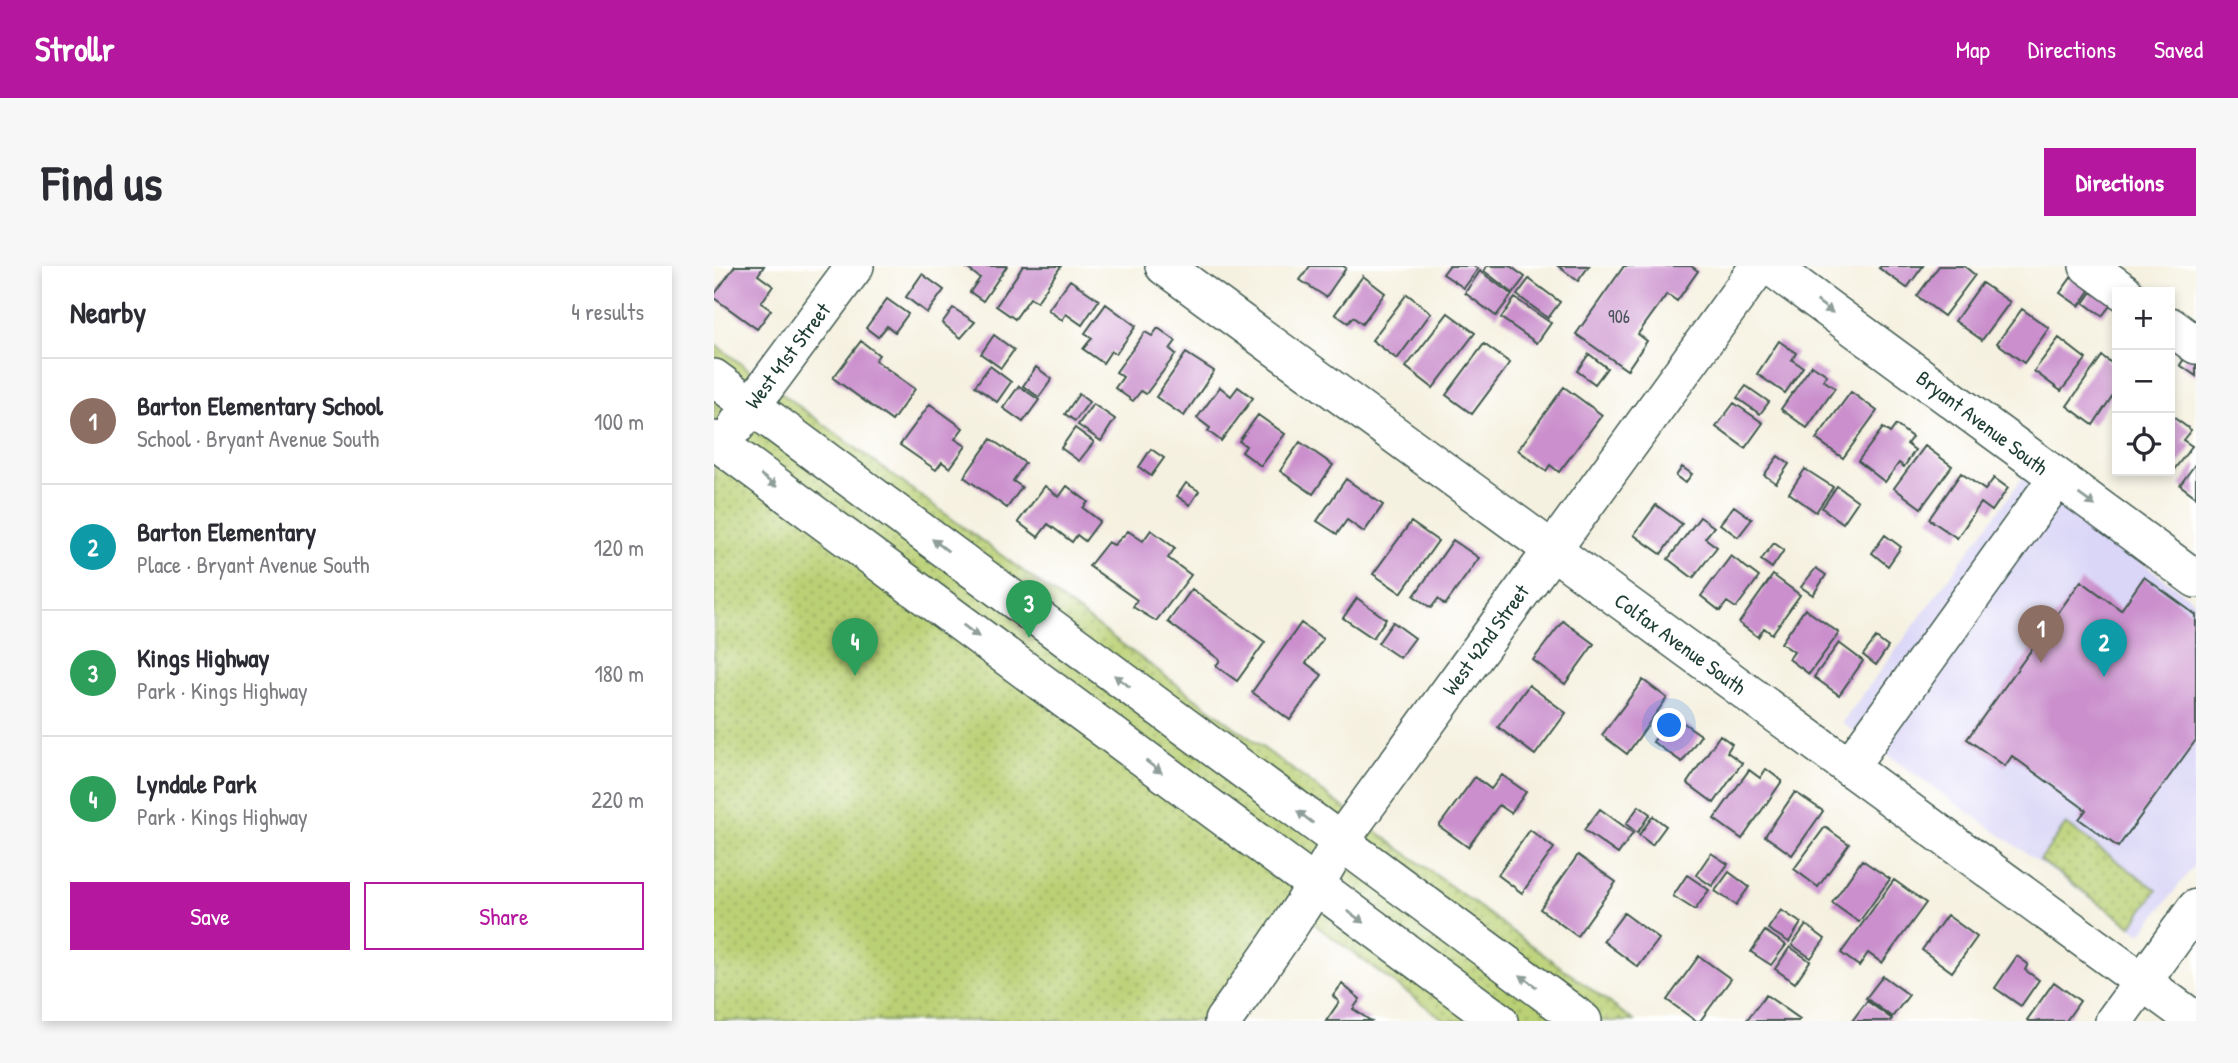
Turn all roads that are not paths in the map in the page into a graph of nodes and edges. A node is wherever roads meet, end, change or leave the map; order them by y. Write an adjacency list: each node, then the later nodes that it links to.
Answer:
1 (855, 266): 10 (street, West 41st Street)
2 (1164, 266): 13 (street, Colfax Avenue South)
3 (1759, 266): 13 (street, West 42nd Street)
4 (1770, 266): 12 (street, Bryant Avenue South, one-way to 12)
5 (2088, 266): 6 (street)
6 (2117, 287)
7 (2175, 330): 8 (street)
8 (2196, 345)
9 (714, 379): 10 (street)
10 (752, 405): 11 (street, West 41st Street); 16 (street, one-way to 10)
11 (718, 443): 17 (street, one-way to 17)
12 (2057, 478): 14 (street, Bryant Avenue South, one-way to 14); 15 (street)
13 (1551, 550): 15 (street, Colfax Avenue South); 16 (street, West 42nd Street)
14 (2196, 579)
15 (1849, 767): 19 (street, Colfax Avenue South)
16 (1339, 843): 17 (street, West 42nd Street); 22 (street, one-way to 16)
17 (1316, 887): 20 (street, West 42nd Street); 21 (street, one-way to 21)
18 (2196, 908): 19 (street)
19 (2142, 981): 23 (street); 24 (street, Colfax Avenue South)
20 (1223, 1021)
21 (1500, 1021)
22 (1583, 1021)
23 (2114, 1021)
24 (2196, 1021)

